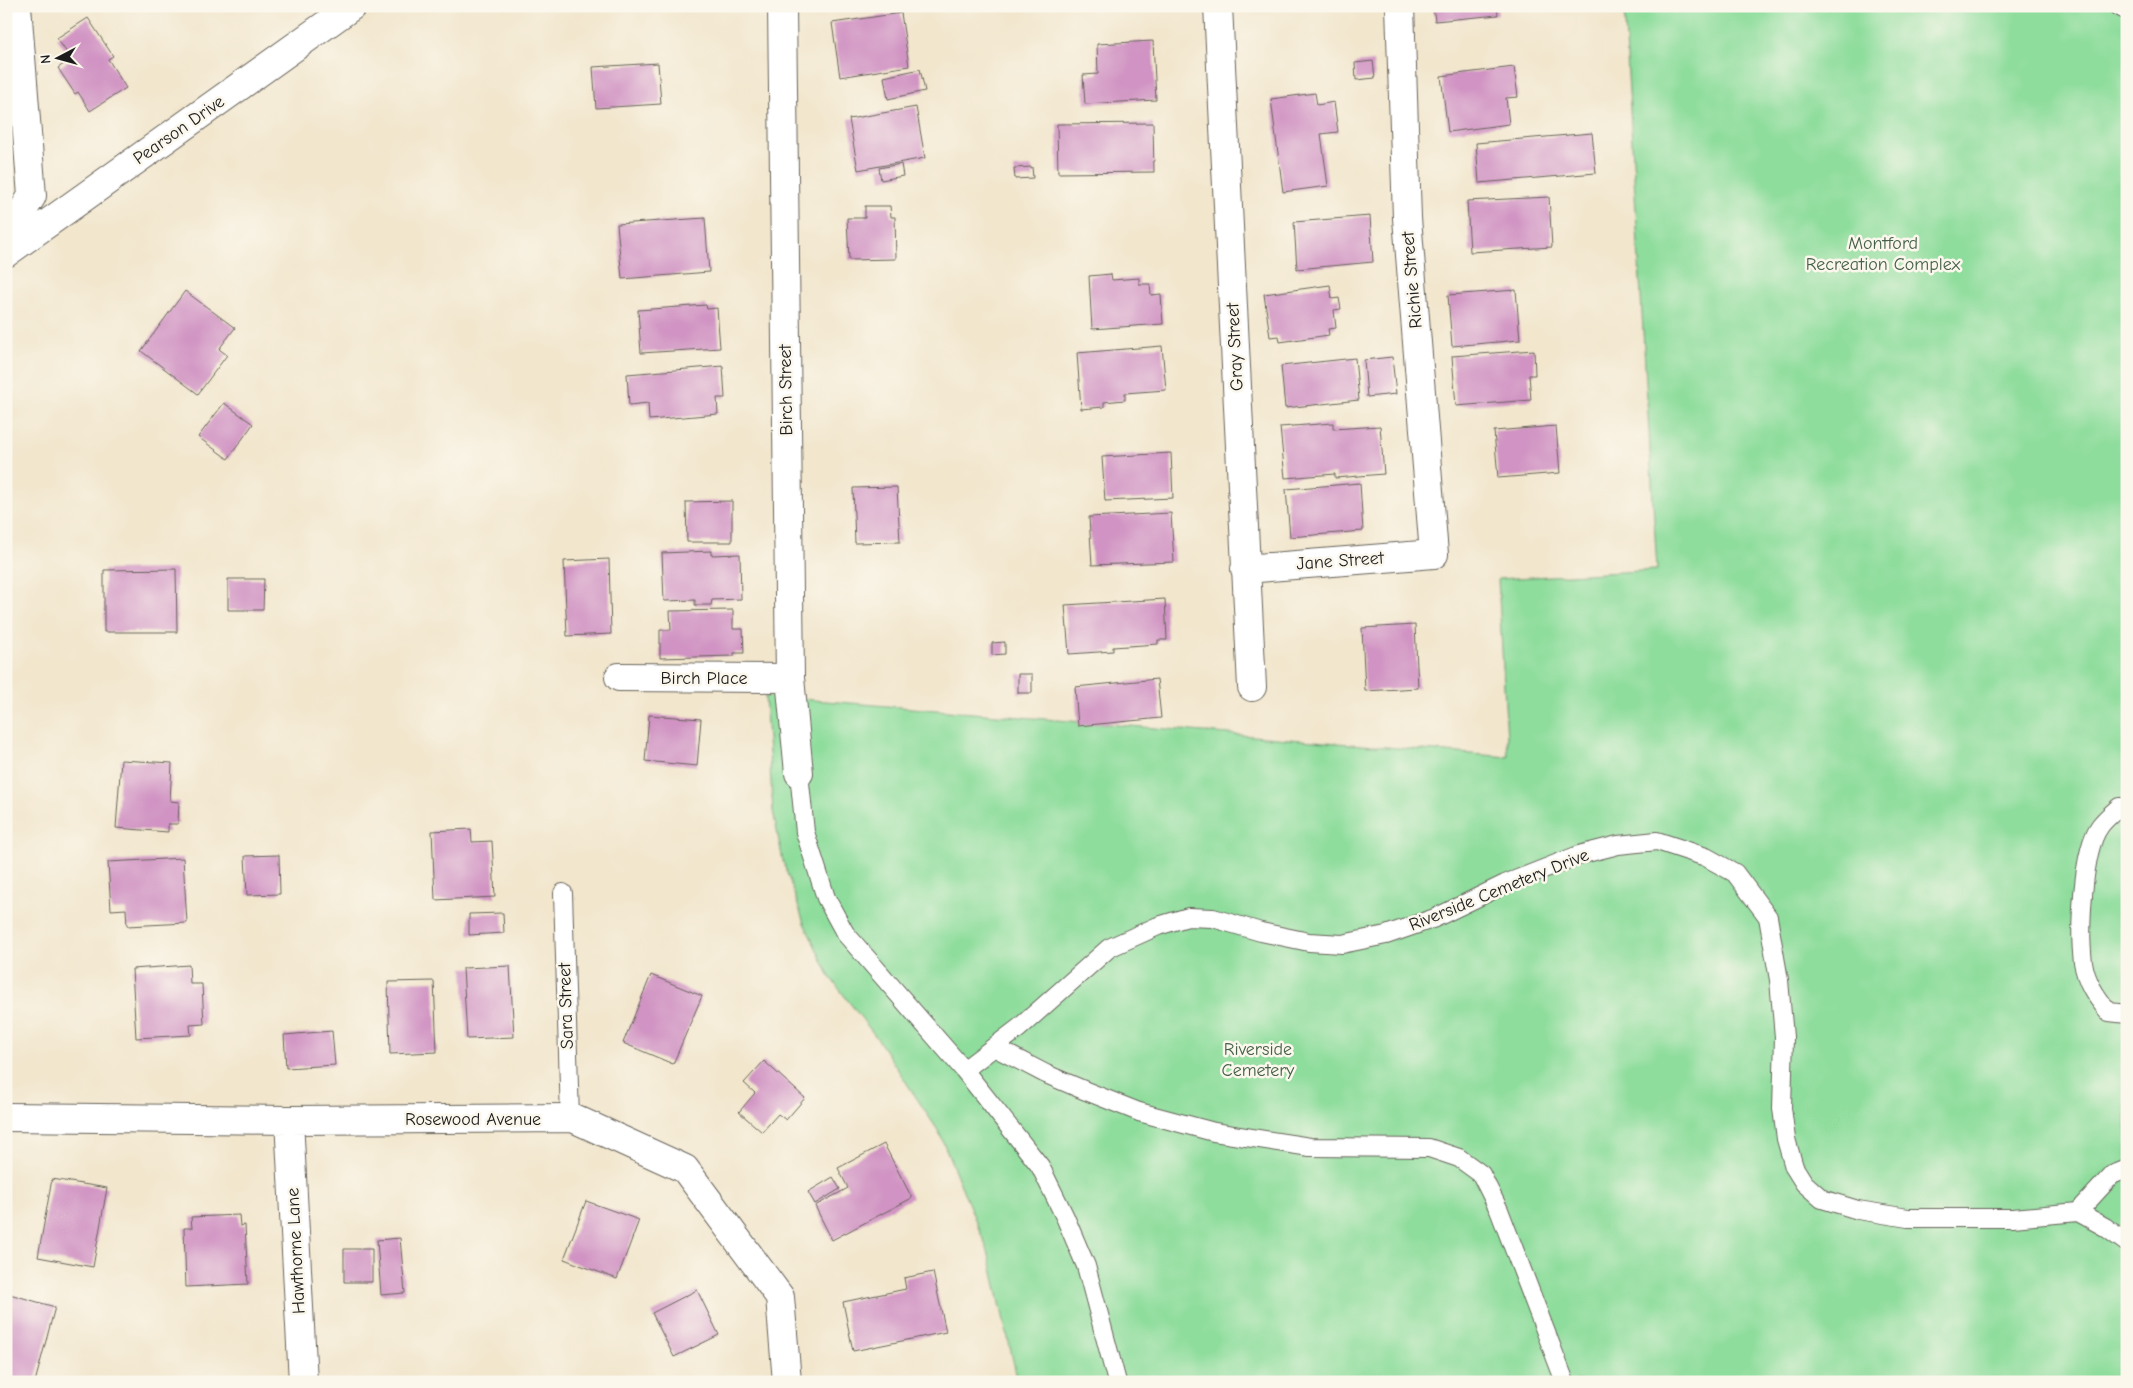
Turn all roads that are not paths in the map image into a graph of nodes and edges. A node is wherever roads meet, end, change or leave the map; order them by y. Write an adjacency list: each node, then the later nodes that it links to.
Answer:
1 (17, 6): 8 (street)
2 (352, 6): 9 (street, Pearson Drive)
3 (782, 6): 13 (street, Birch Street)
4 (1218, 6): 11 (street, Gray Street)
5 (1400, 6): 10 (street, Richie Street)
6 (2118, 6): 7 (lane)
7 (2127, 11)
8 (6, 237)
9 (6, 253)
10 (1434, 554): 11 (street, Jane Street)
11 (1245, 568): 14 (street, Gray Street)
12 (619, 677): 13 (street, Birch Place)
13 (790, 678): 15 (street, Birch Street)
14 (1252, 687)
15 (799, 773): 20 (lane)
16 (2127, 807): 18 (lane)
17 (563, 893): 22 (lane, Sara Street)
18 (2127, 1014)
19 (994, 1047): 20 (lane, Riverside Cemetery Drive); 25 (lane, Riverside Cemetery Drive); 30 (lane)
20 (964, 1070): 29 (lane)
21 (6, 1117): 23 (street, Rosewood Avenue)
22 (570, 1118): 23 (street, Rosewood Avenue); 28 (street, Rosewood Avenue)
23 (289, 1120): 27 (street, Hawthorne Lane)
24 (2127, 1169): 25 (lane)
25 (2078, 1212): 26 (lane)
26 (2127, 1243)
27 (303, 1382)
28 (787, 1382)
29 (1117, 1382)
30 (1565, 1382)

